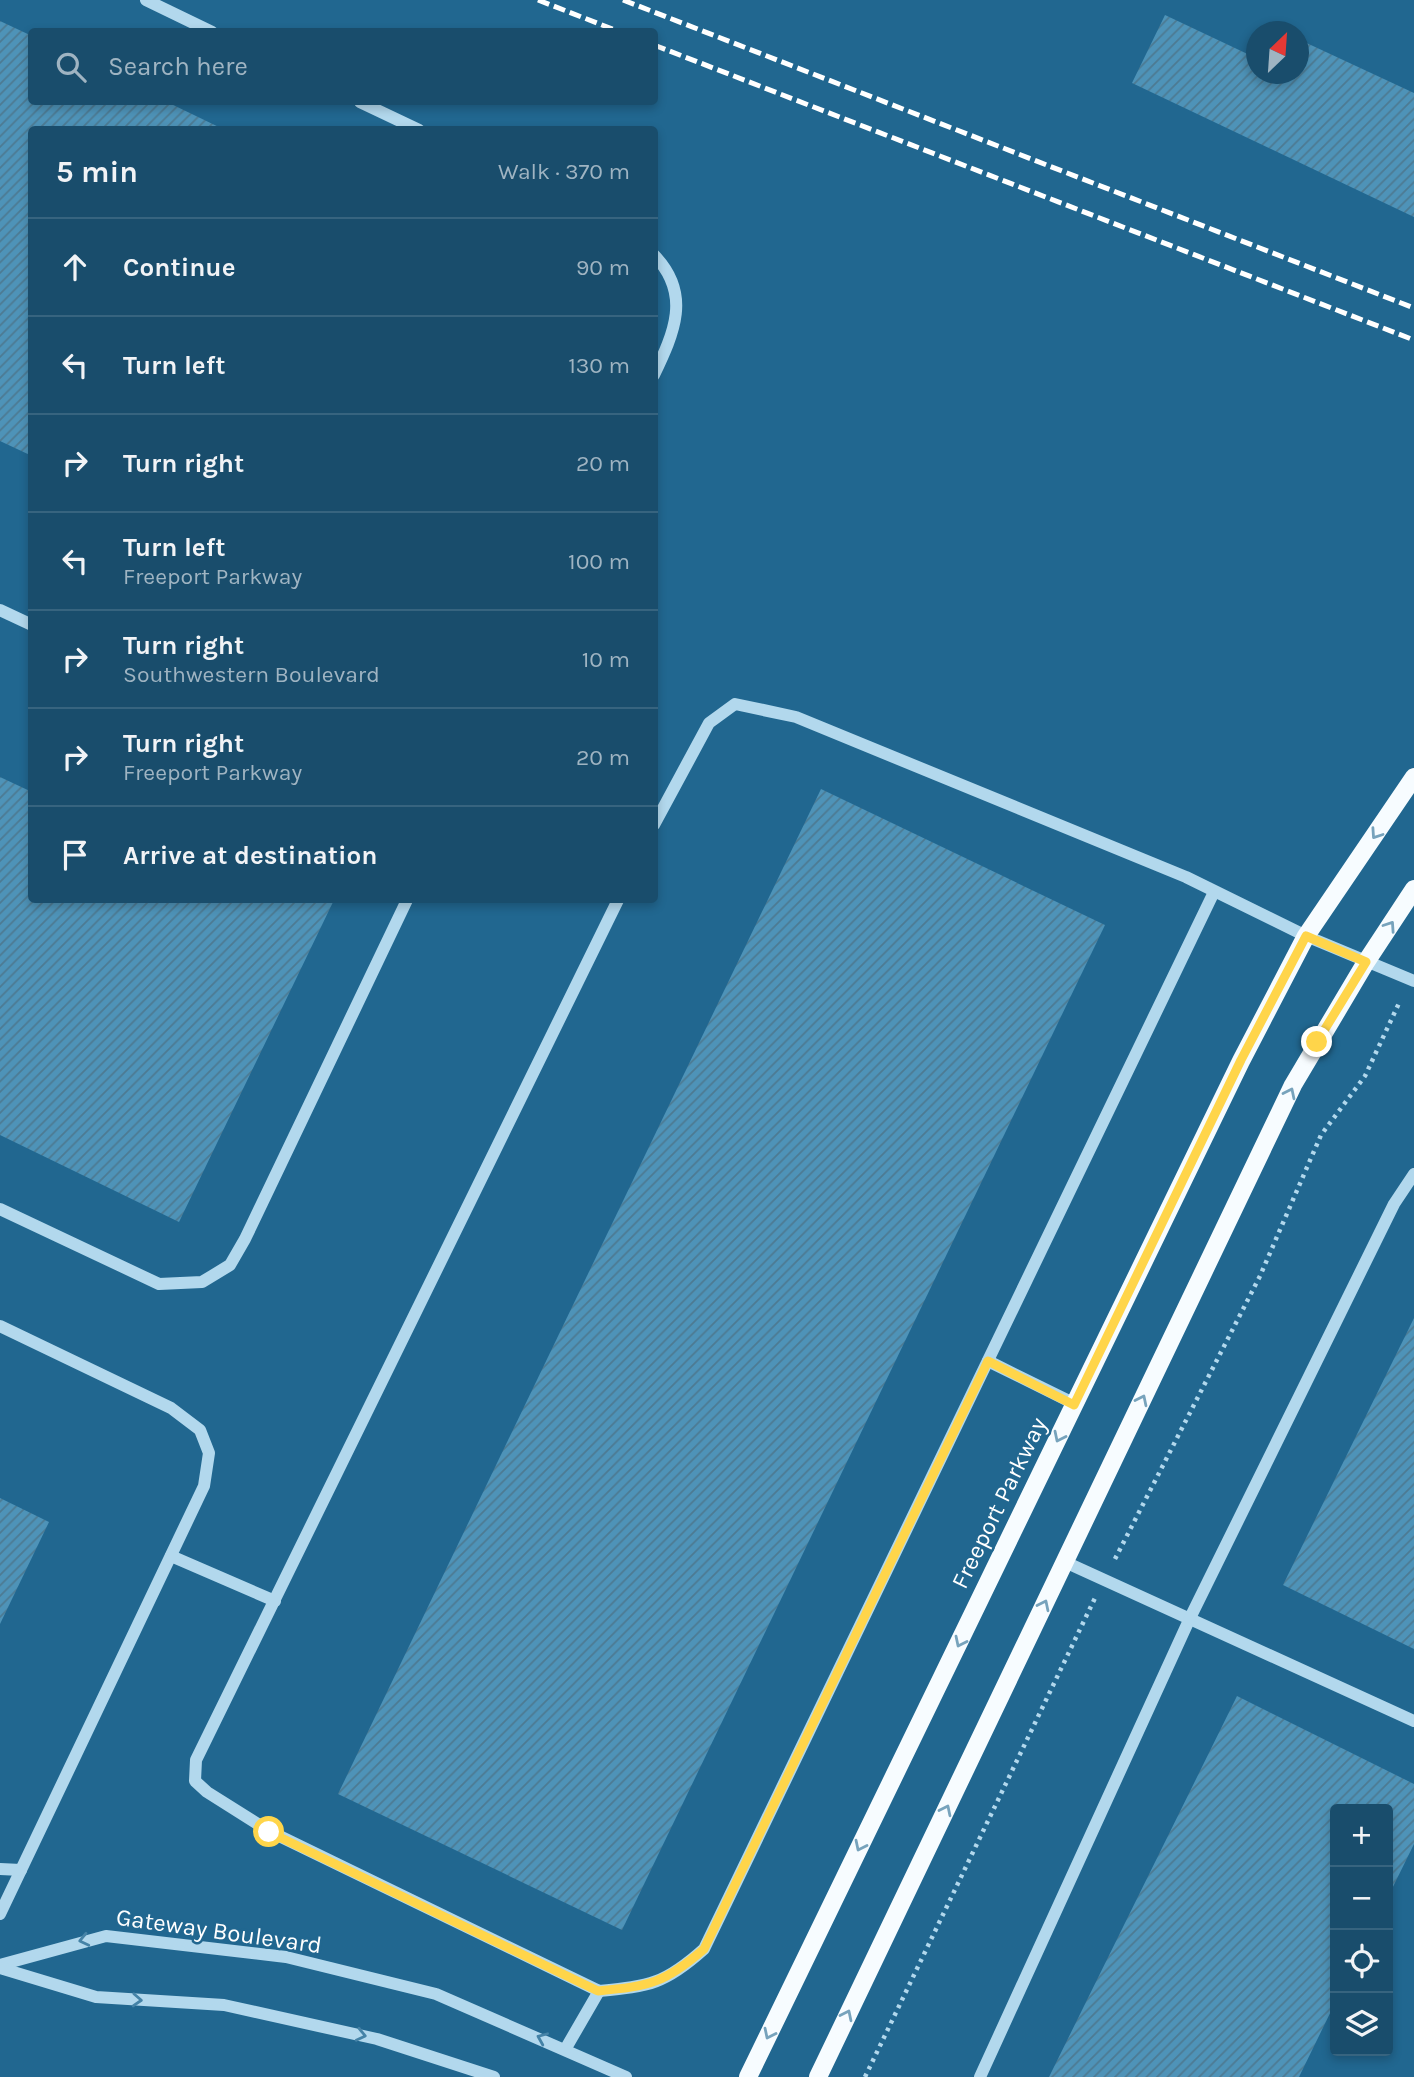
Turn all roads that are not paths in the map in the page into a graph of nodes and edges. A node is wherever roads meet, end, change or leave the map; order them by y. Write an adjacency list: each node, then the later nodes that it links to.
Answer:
1 (146, 0): 2 (street)
2 (204, 28)
3 (366, 105): 4 (street)
4 (411, 126)
5 (658, 259): 6 (street)
6 (658, 367)
7 (0, 610): 8 (street)
8 (28, 623)
9 (1414, 777): 15 (main road, Freeport Parkway, one-way to 15)
10 (658, 818): 12 (street)
11 (1414, 889): 16 (main road, one-way to 11)
12 (1214, 892): 15 (street); 21 (street)
13 (406, 903): 19 (street)
14 (617, 903): 25 (street)
15 (1306, 936): 16 (street); 22 (main road, Freeport Parkway)
16 (1366, 962): 17 (street); 24 (main road, one-way to 16)
17 (1412, 981)
18 (1414, 1174): 26 (street)
19 (0, 1209)
20 (0, 1326): 23 (street)
21 (988, 1361): 22 (street); 32 (street)
22 (1074, 1405): 36 (main road, Freeport Parkway, one-way to 36)
23 (171, 1556): 25 (street); 29 (street)
24 (1065, 1562): 26 (street); 37 (main road, one-way to 24)
25 (275, 1601): 32 (street)
26 (1190, 1618): 27 (street); 38 (street)
27 (1414, 1721)
28 (0, 1869): 29 (street)
29 (21, 1870): 30 (street)
30 (0, 1914)
31 (0, 1966): 33 (street, Gateway Boulevard, one-way to 31); 34 (street, Gateway Boulevard, one-way to 34)
32 (598, 1991): 33 (street)
33 (566, 2049): 35 (street, Gateway Boulevard)
34 (494, 2077)
35 (626, 2077)
36 (748, 2077)
37 (818, 2077)
38 (980, 2077)

